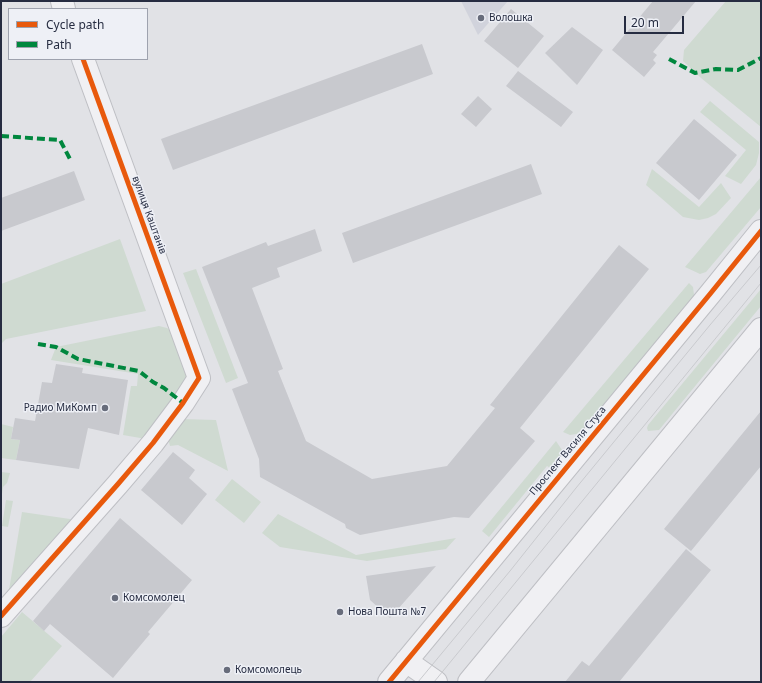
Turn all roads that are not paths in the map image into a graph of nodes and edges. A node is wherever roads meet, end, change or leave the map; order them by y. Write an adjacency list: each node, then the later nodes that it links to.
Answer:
1 (83, 60): 4 (street, вулиця Каштанів)
2 (761, 231): 5 (street, Проспект Василя Стуса)
3 (761, 329): 8 (street)
4 (1, 616)
5 (406, 661): 6 (street, Проспект Василя Стуса); 7 (street)
6 (389, 682)
7 (436, 682)
8 (469, 682)

